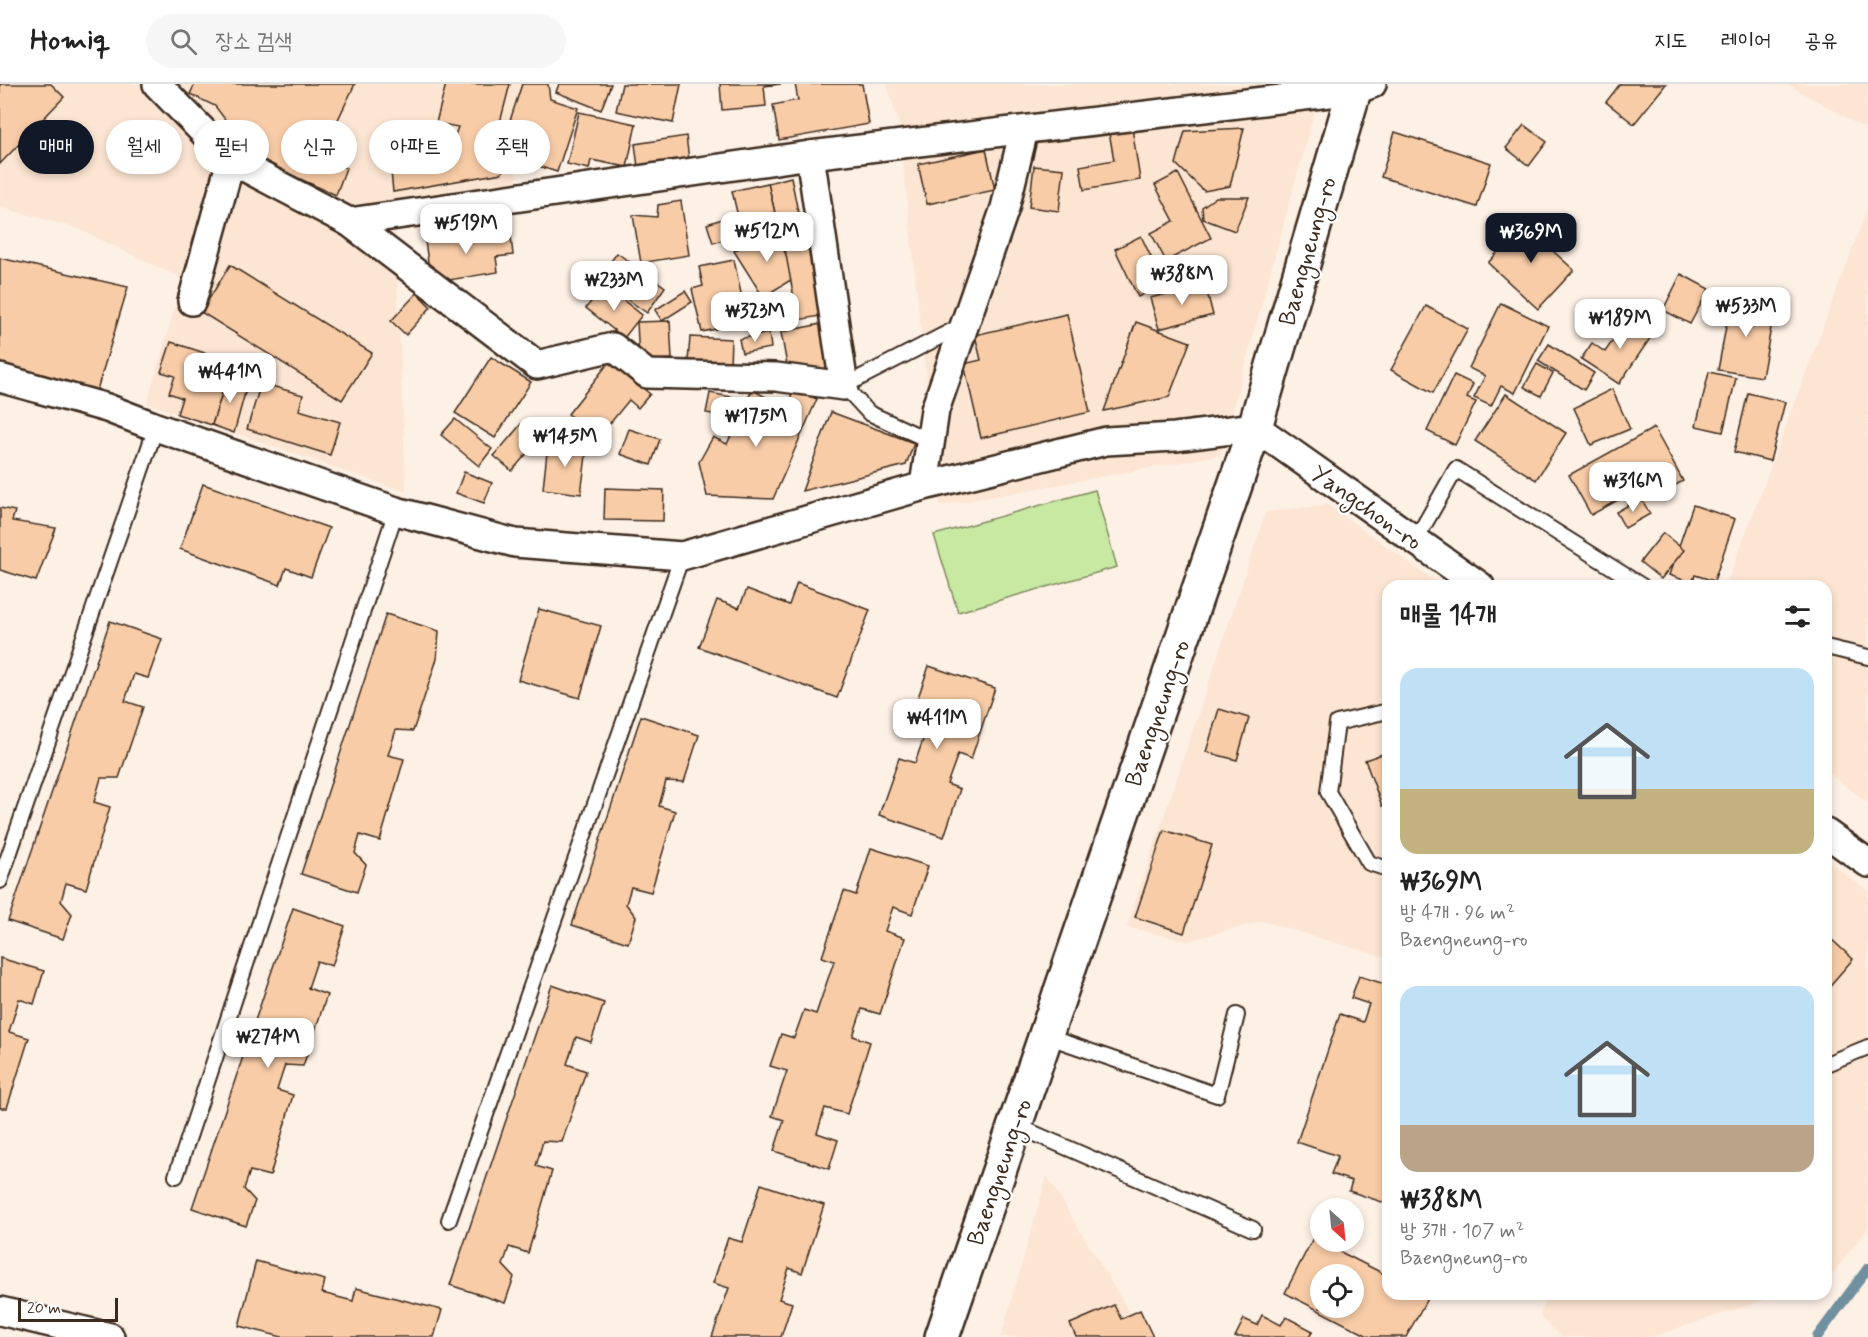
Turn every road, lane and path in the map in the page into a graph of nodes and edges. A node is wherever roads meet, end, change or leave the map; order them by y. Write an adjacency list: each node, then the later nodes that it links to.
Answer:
1 (157, 84): 3 (street)
2 (1361, 86): 4 (street); 14 (street, Baengneung-ro)
3 (194, 122)
4 (1024, 130): 5 (street); 10 (street)
5 (810, 155): 8 (street); 12 (street)
6 (227, 174): 9 (street)
7 (258, 174): 8 (street)
8 (349, 222): 12 (street)
9 (192, 302)
10 (965, 324): 12 (lane); 15 (street)
11 (0, 378): 13 (street)
12 (844, 386): 15 (lane)
13 (156, 427): 17 (street); 28 (lane)
14 (1255, 427): 16 (street); 18 (street, Yangchon-ro); 30 (street, Baengneung-ro)
15 (930, 441): 16 (street)
16 (924, 486): 19 (street)
17 (396, 511): 19 (street); 34 (lane)
18 (1415, 541): 20 (street, Yangchon-ro); 21 (lane)
19 (682, 556): 35 (lane)
20 (1471, 580)
21 (1632, 580)
22 (1832, 648): 23 (lane)
23 (1868, 657)
24 (1382, 712): 27 (lane)
25 (1832, 837): 26 (street)
26 (1868, 863)
27 (1382, 867)
28 (0, 881)
29 (1237, 1015): 30 (lane)
30 (1046, 1036): 33 (street, Baengneung-ro)
31 (1868, 1047): 32 (lane)
32 (1832, 1062)
33 (1015, 1125): 36 (lane); 39 (street, Baengneung-ro)
34 (176, 1176)
35 (449, 1220)
36 (1253, 1229)
37 (0, 1311): 38 (street)
38 (110, 1337)
39 (942, 1337)

